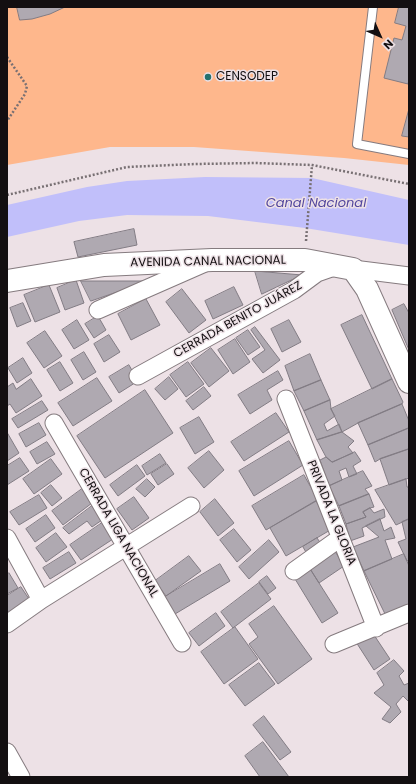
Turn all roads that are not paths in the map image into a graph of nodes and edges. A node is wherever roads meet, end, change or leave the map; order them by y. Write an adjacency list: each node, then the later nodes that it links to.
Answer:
1 (373, 7): 2 (lane)
2 (409, 154)
3 (212, 260): 4 (street, AVENIDA CANAL NACIONAL); 6 (street, AVENIDA CANAL NACIONAL); 7 (street)
4 (345, 267): 5 (street, AVENIDA CANAL NACIONAL); 8 (street, CERRADA BENITO JUÁREZ); 9 (street)
5 (409, 276)
6 (7, 281)
7 (98, 310)
8 (138, 376)
9 (409, 382)
10 (286, 399): 14 (street, PRIVADA LA GLORIA)
11 (54, 423): 15 (street, CERRADA LIGA NACIONAL)
12 (191, 506): 15 (street)
13 (7, 538): 17 (street)
14 (340, 538): 16 (street); 20 (street, PRIVADA LA GLORIA)
15 (126, 547): 17 (street); 21 (street, CERRADA LIGA NACIONAL)
16 (294, 571)
17 (41, 600): 19 (street)
18 (409, 614): 20 (street)
19 (7, 624)
20 (376, 628): 22 (street)
21 (182, 642)
22 (334, 644)
23 (7, 752): 24 (street)
24 (20, 777)

